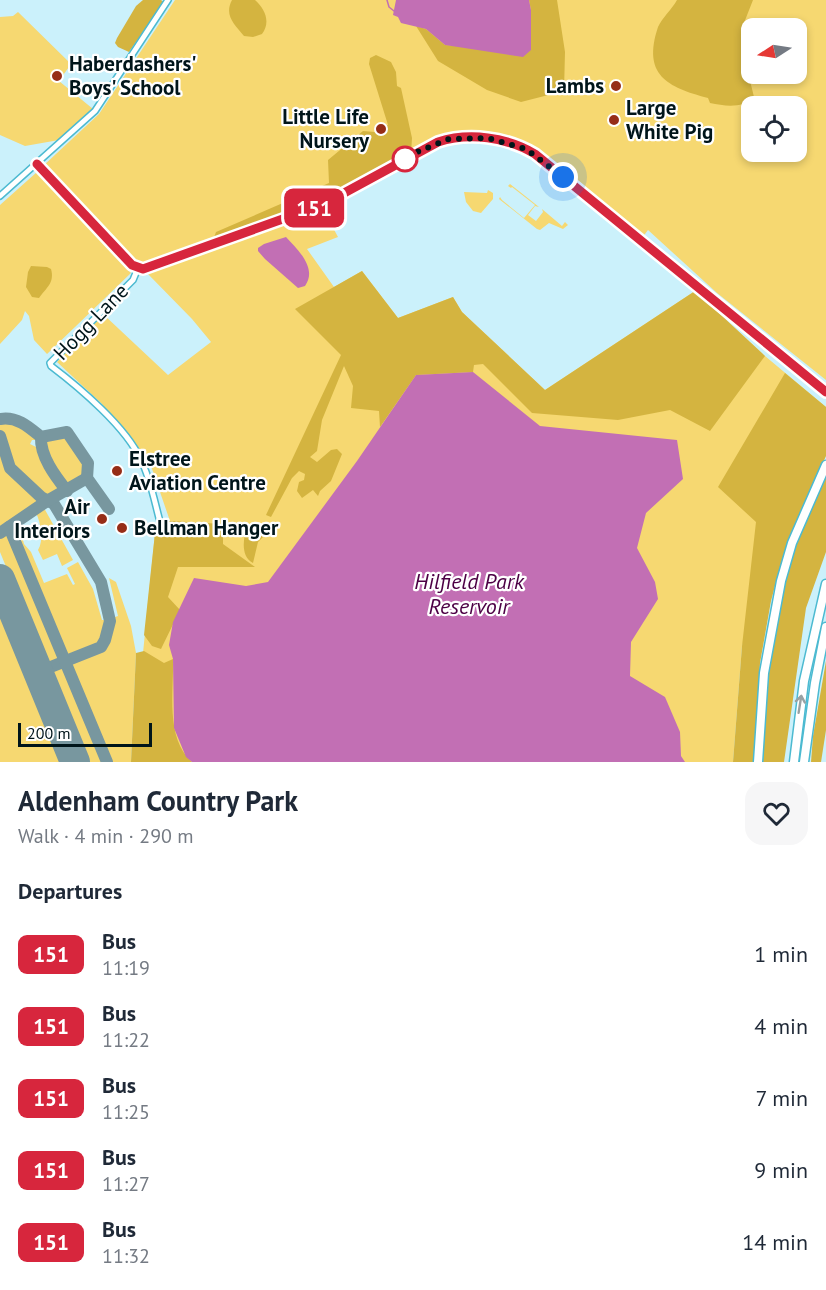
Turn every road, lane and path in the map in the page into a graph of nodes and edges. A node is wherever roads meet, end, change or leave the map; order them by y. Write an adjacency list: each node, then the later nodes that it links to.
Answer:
1 (168, 0): 2 (street)
2 (37, 164): 3 (street); 4 (street)
3 (0, 196)
4 (138, 268): 5 (street); 7 (street, Hogg Lane)
5 (826, 392)
6 (826, 465): 10 (highway)
7 (159, 518)
8 (826, 584): 11 (highway, one-way to 8)
9 (826, 627): 12 (highway)
10 (758, 762)
11 (794, 762)
12 (804, 762)

